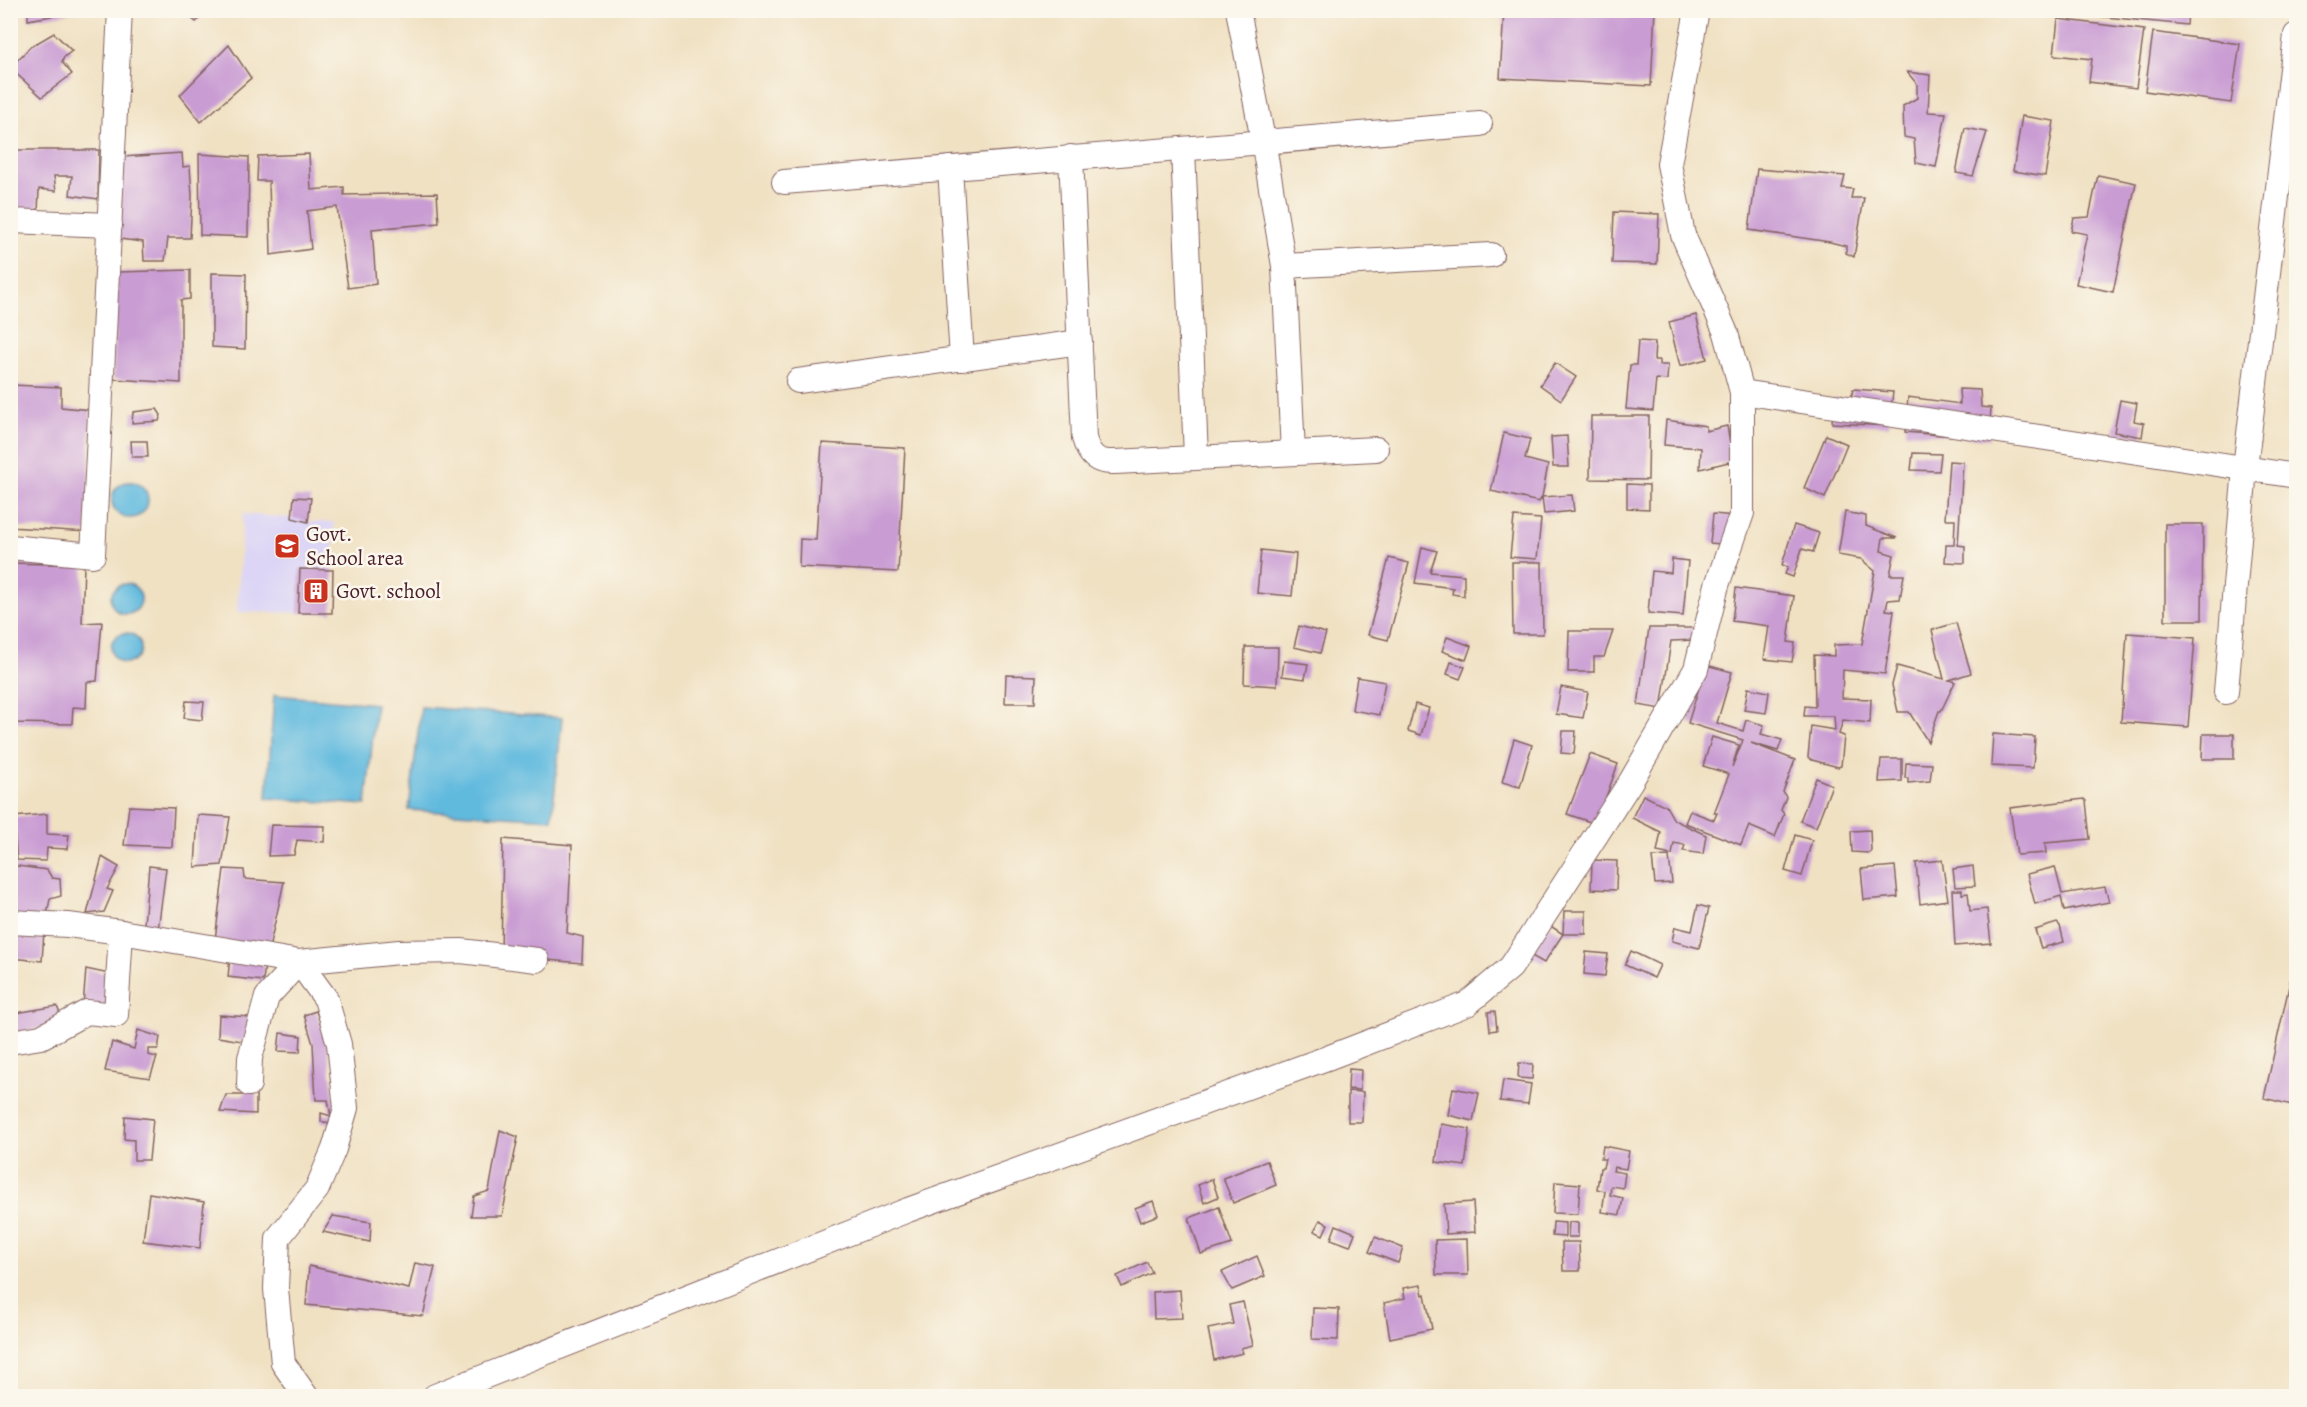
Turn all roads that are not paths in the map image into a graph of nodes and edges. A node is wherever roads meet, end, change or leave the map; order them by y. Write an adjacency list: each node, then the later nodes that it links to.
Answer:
1 (120, 10): 12 (street)
2 (1238, 10): 6 (street)
3 (1697, 10): 18 (street)
4 (2296, 35): 22 (street)
5 (1480, 124): 6 (street)
6 (1263, 140): 7 (street); 14 (street)
7 (1183, 149): 8 (street); 21 (street)
8 (1071, 157): 9 (street); 15 (street)
9 (950, 168): 10 (street); 16 (street)
10 (784, 182)
11 (10, 221): 12 (street)
12 (110, 225): 24 (street)
13 (1491, 255): 14 (street)
14 (1284, 266): 20 (street)
15 (1080, 342): 16 (street); 21 (street)
16 (962, 359): 17 (street)
17 (798, 381)
18 (1742, 392): 22 (street); 33 (street)
19 (1376, 449): 20 (street)
20 (1293, 453): 21 (street)
21 (1196, 457)
22 (2246, 468): 23 (street); 25 (street)
23 (2296, 476)
24 (10, 547)
25 (2226, 692)
26 (10, 922): 27 (street)
27 (121, 932): 29 (street); 30 (street)
28 (537, 960): 29 (street)
29 (299, 962): 31 (street); 32 (street)
30 (10, 1042)
31 (249, 1084)
32 (306, 1396)
33 (435, 1396)

